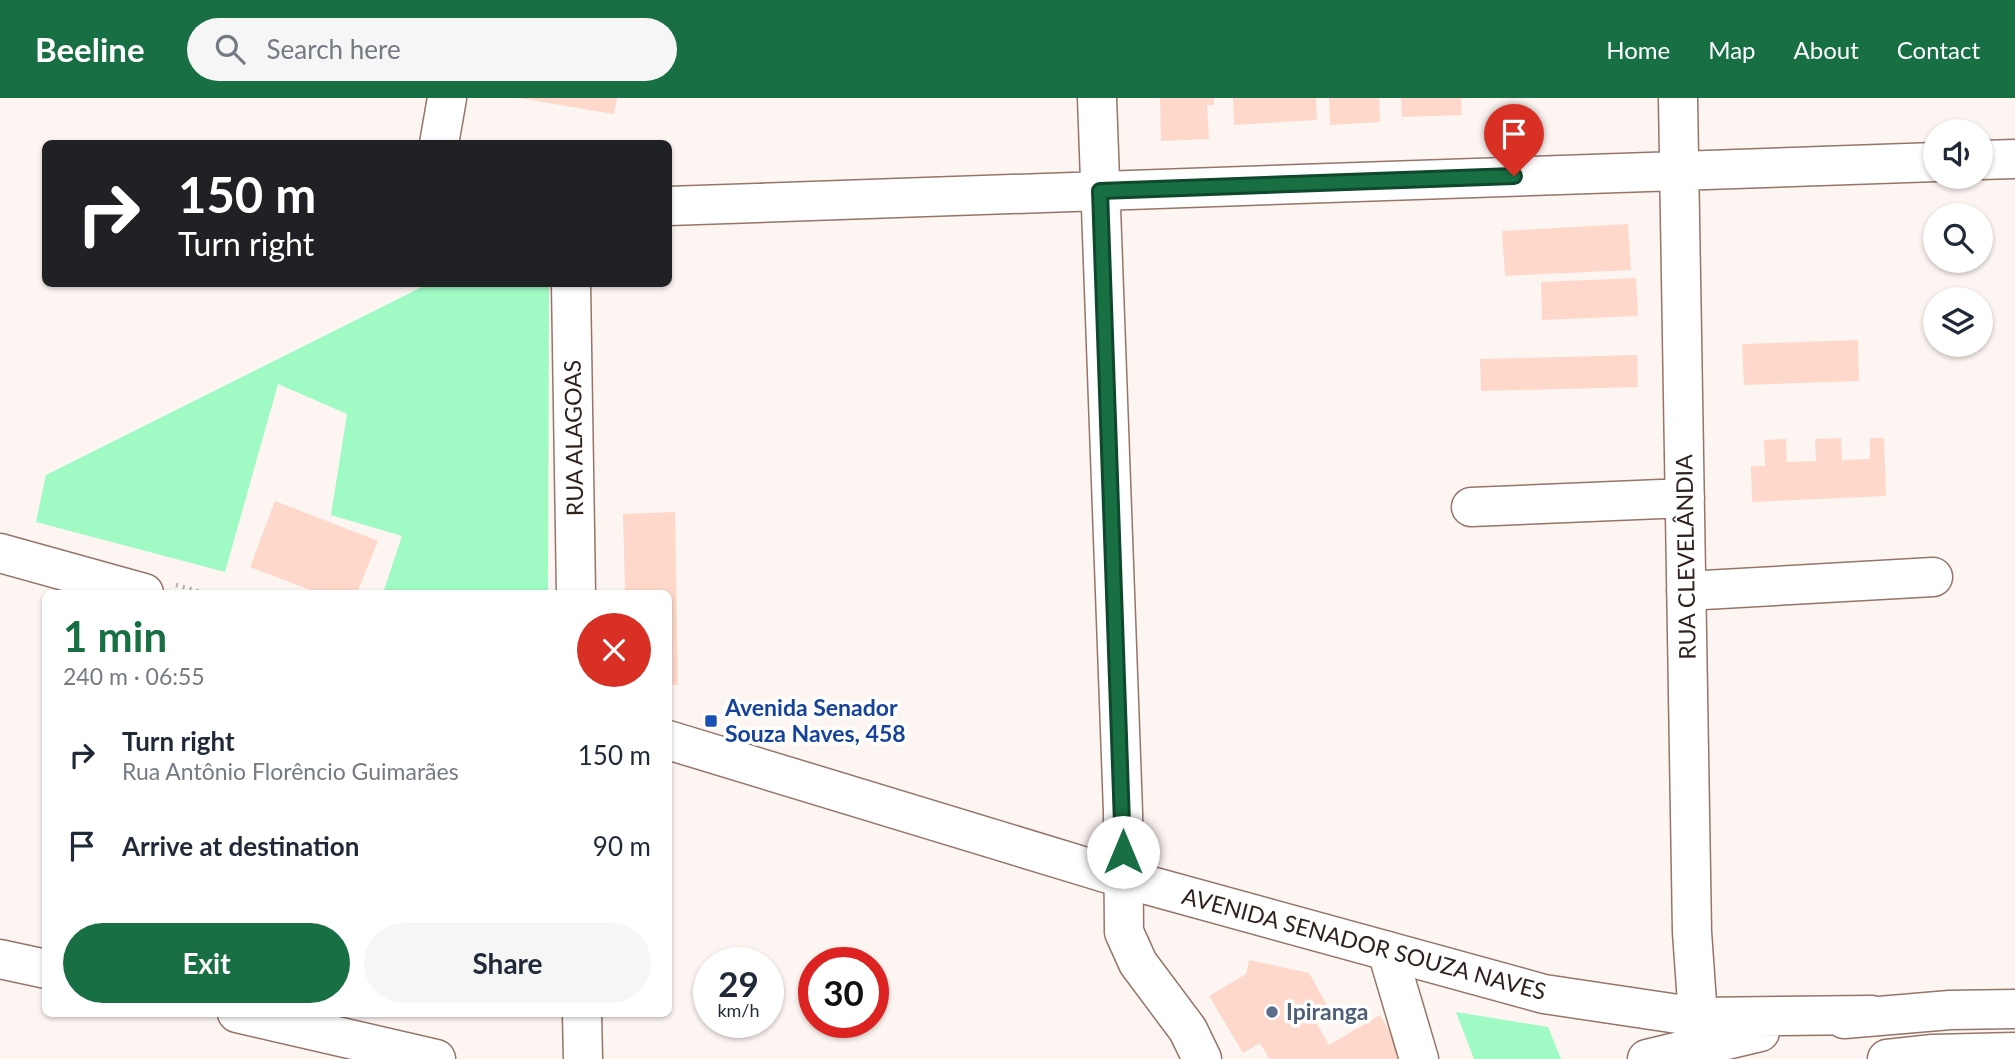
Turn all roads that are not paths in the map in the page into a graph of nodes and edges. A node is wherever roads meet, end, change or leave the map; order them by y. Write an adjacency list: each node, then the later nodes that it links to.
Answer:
1 (447, 98): 4 (street)
2 (1097, 98): 9 (street)
3 (1678, 98): 8 (street, RUA CLEVELÂNDIA)
4 (440, 140)
5 (2015, 159): 6 (street)
6 (1993, 160)
7 (1923, 162): 8 (street)
8 (1679, 170): 9 (street); 12 (street, RUA CLEVELÂNDIA)
9 (1100, 191): 10 (street); 20 (street)
10 (672, 206)
11 (571, 287): 17 (street, RUA ALAGOAS)
12 (1685, 498): 13 (street); 18 (street, RUA CLEVELÂNDIA)
13 (1471, 507)
14 (0, 553): 16 (street)
15 (1933, 578): 18 (street)
16 (133, 590)
17 (576, 590)
18 (1686, 591): 28 (street, RUA CLEVELÂNDIA)
19 (672, 741): 20 (street, AVENIDA SENADOR SOUZA NAVES)
20 (1122, 878): 21 (street, AVENIDA SENADOR SOUZA NAVES); 32 (street)
21 (1387, 951): 28 (street, AVENIDA SENADOR SOUZA NAVES); 33 (street)
22 (0, 959): 23 (street)
23 (42, 968)
24 (2015, 1009): 25 (street)
25 (1871, 1015): 28 (street, AVENIDA SENADOR SOUZA NAVES); 34 (street)
26 (254, 1017): 30 (street)
27 (582, 1017): 31 (street)
28 (1698, 1017)
29 (2015, 1052): 35 (street)
30 (436, 1059)
31 (583, 1059)
32 (1202, 1059)
33 (1419, 1059)
34 (1647, 1059)
35 (1886, 1059)

